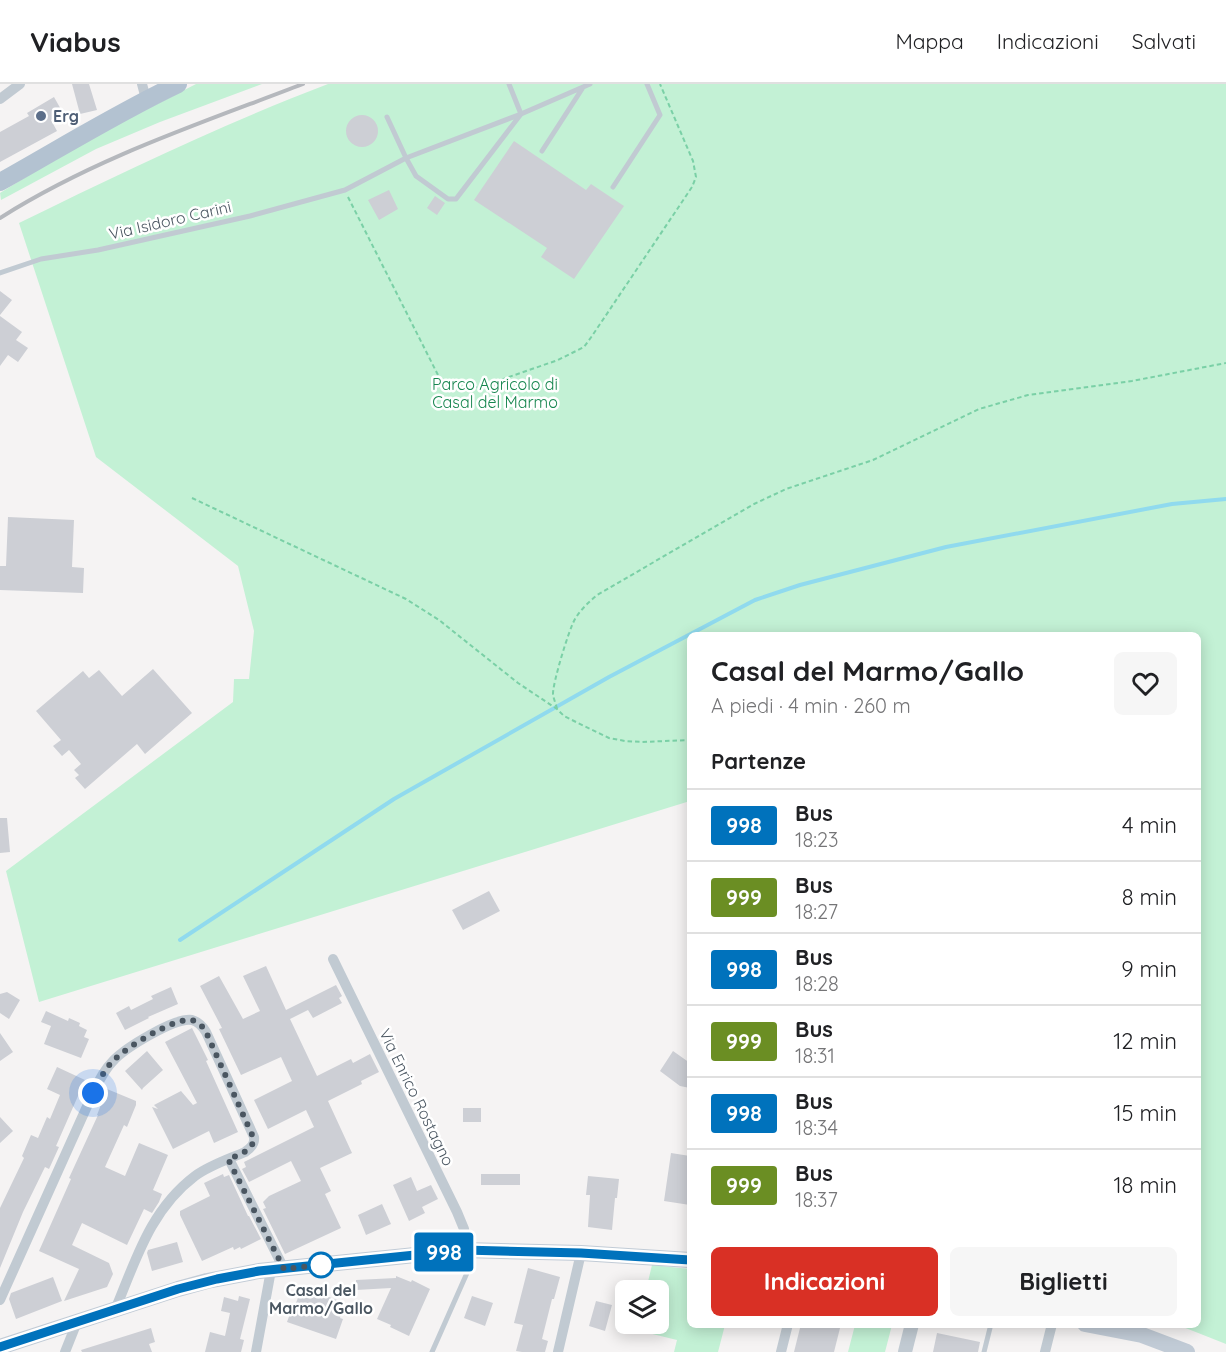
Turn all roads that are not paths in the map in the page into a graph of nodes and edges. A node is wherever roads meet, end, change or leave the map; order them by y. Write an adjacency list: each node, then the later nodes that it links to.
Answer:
1 (20, 84): 7 (street)
2 (178, 84): 6 (main road)
3 (509, 84): 8 (lane)
4 (647, 84): 13 (lane)
5 (587, 85): 8 (lane, Via Isidoro Carini); 10 (lane)
6 (144, 92): 12 (main road)
7 (0, 99)
8 (521, 114): 11 (lane, Via Isidoro Carini); 11 (lane)
9 (387, 117): 11 (lane)
10 (542, 151)
11 (406, 158): 14 (lane, Via Isidoro Carini)
12 (0, 182)
13 (613, 187)
14 (0, 273)
15 (333, 959): 17 (street, Via Enrico Rostagno)
16 (228, 1159): 20 (street); 21 (street); 22 (street)
17 (468, 1250): 18 (main road); 20 (main road); 32 (lane)
18 (581, 1253): 19 (main road); 33 (street)
19 (687, 1260)
20 (278, 1269): 22 (main road); 31 (street)
21 (0, 1300)
22 (115, 1310): 23 (main road)
23 (76, 1322): 29 (main road); 30 (street)
24 (787, 1328): 34 (street)
25 (911, 1328): 35 (street)
26 (990, 1328): 36 (lane)
27 (1051, 1328): 37 (street)
28 (1106, 1328): 38 (main road)
29 (0, 1347)
30 (65, 1352)
31 (256, 1352)
32 (432, 1352)
33 (558, 1352)
34 (781, 1352)
35 (905, 1352)
36 (984, 1352)
37 (1045, 1352)
38 (1187, 1352)

